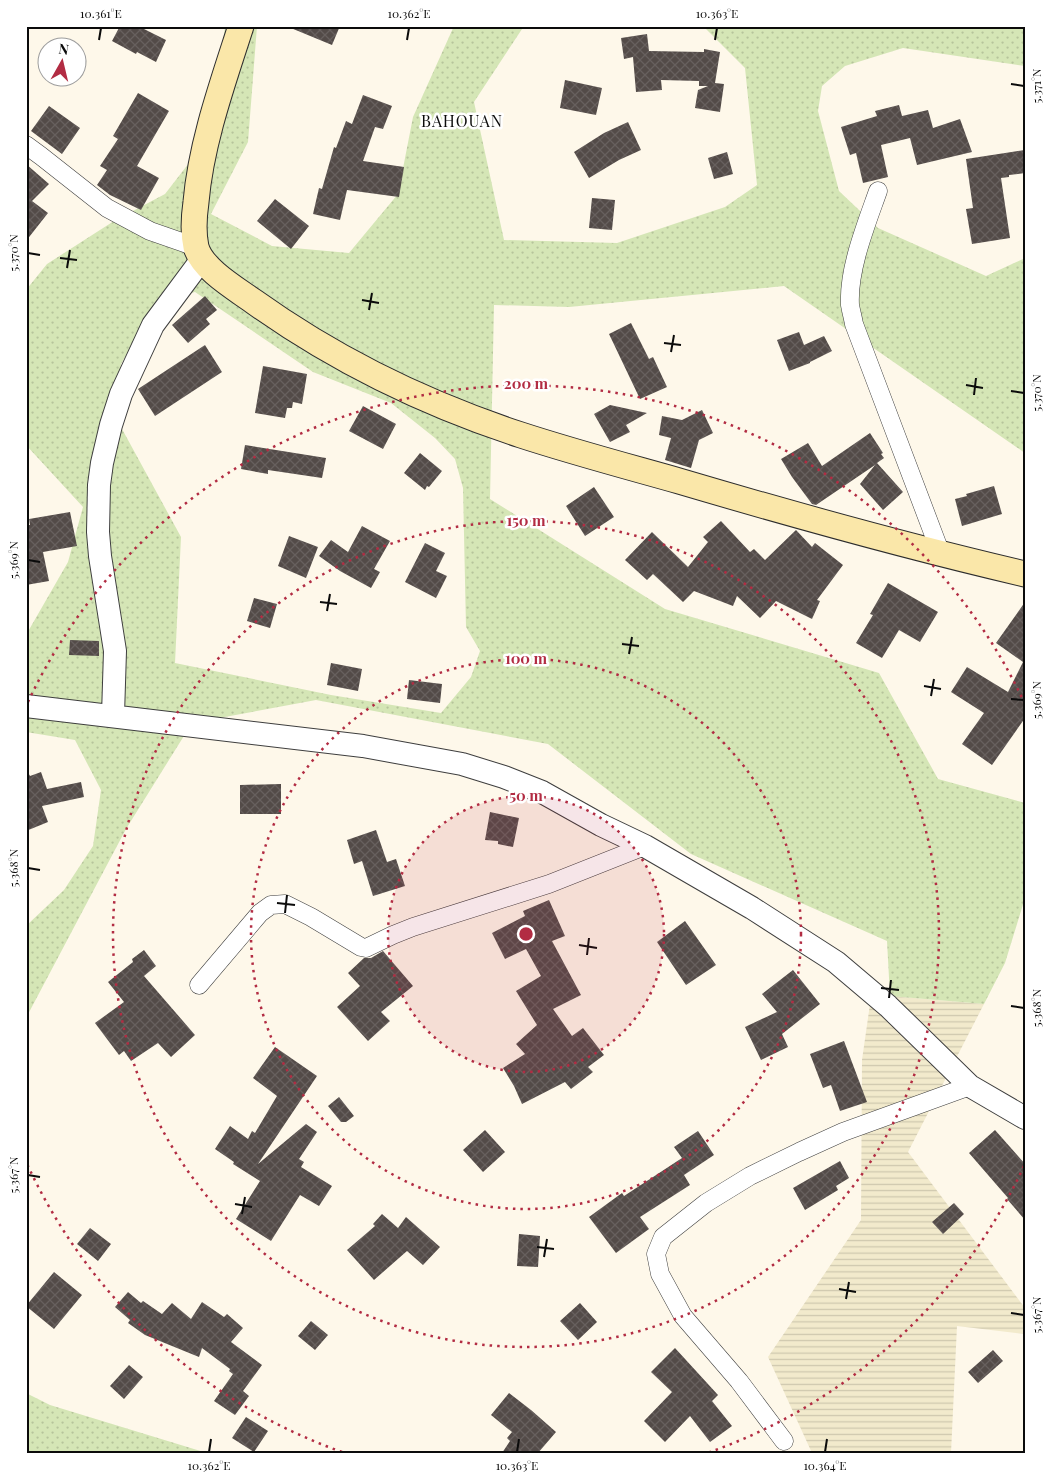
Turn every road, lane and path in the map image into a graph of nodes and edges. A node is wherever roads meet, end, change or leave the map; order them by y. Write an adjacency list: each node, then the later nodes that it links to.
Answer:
1 (241, 26): 4 (main road)
2 (26, 145): 4 (street)
3 (878, 191): 5 (street)
4 (199, 253): 5 (main road); 8 (street)
5 (941, 554): 6 (main road)
6 (1025, 574)
7 (26, 706): 8 (street)
8 (112, 715): 9 (street)
9 (645, 846): 10 (street); 11 (street)
10 (199, 985)
11 (970, 1086): 12 (street); 13 (street)
12 (1025, 1118)
13 (784, 1441)

